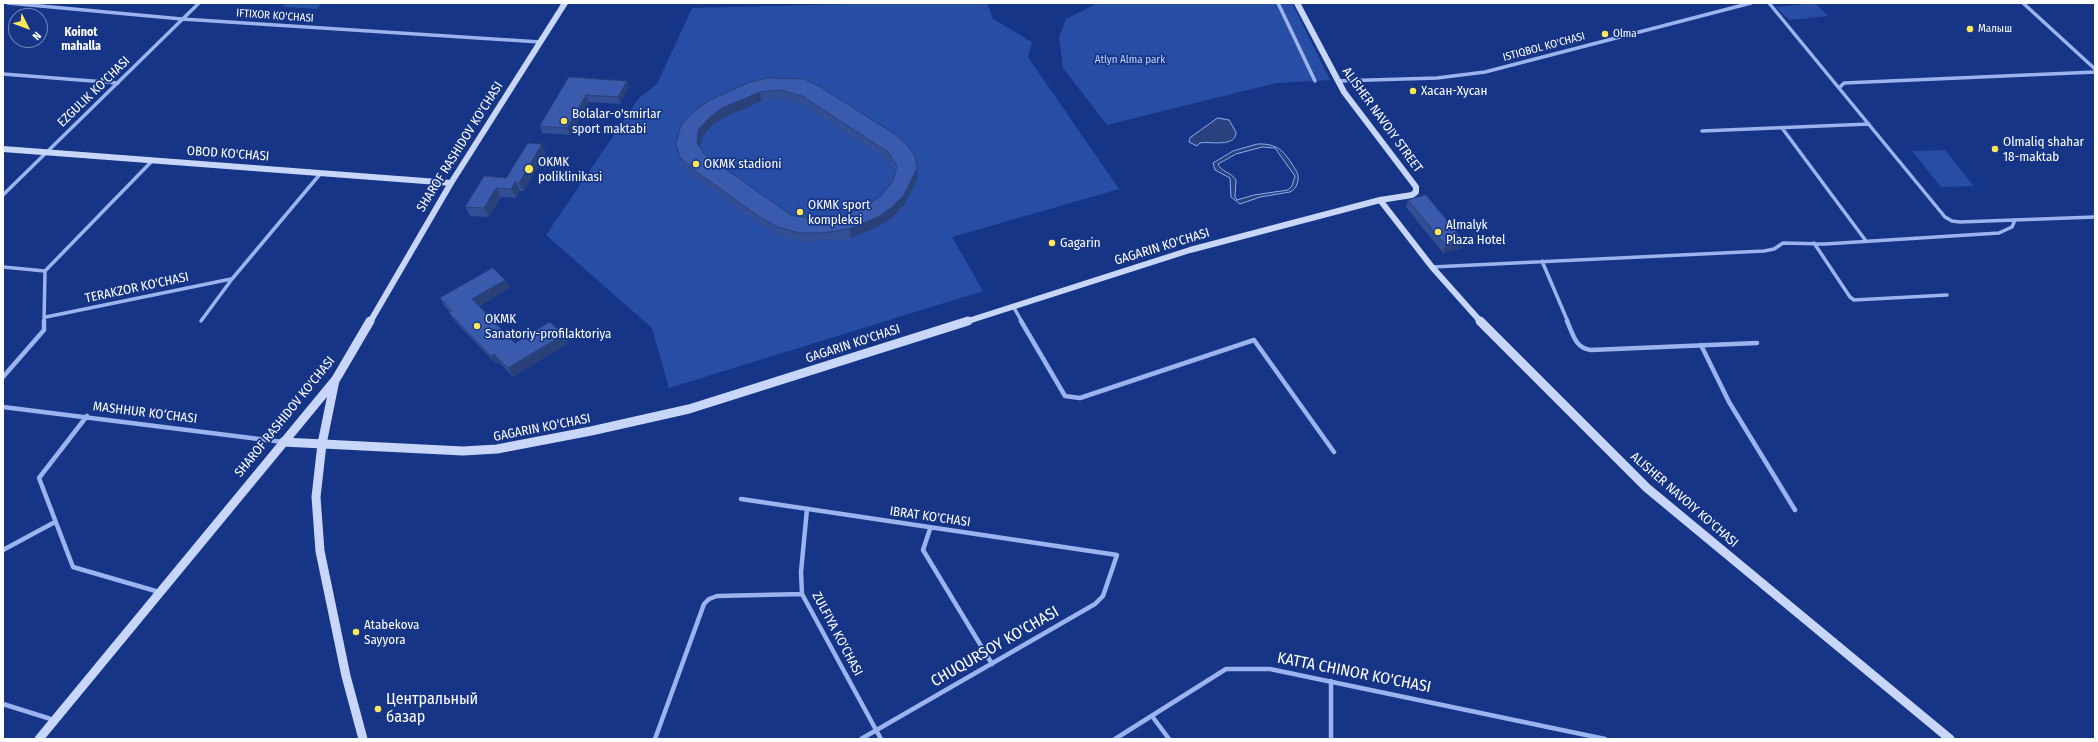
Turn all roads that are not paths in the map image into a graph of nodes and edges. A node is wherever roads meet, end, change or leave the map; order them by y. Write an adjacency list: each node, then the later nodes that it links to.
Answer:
1 (8, 3): 9 (street, IFTIXOR KO'CHASI)
2 (199, 3): 9 (street, EZGULIK KO'CHASI)
3 (565, 3): 10 (street, SHAROF RASHIDOV KO'CHASI)
4 (1278, 3): 14 (street)
5 (1297, 3): 15 (street, ALISHER NAVOIY STREET)
6 (1752, 3): 15 (street, ISTIQBOL KO'CHASI)
7 (1769, 3): 17 (street)
8 (2023, 3): 11 (street)
9 (182, 19): 10 (street, IFTIXOR KO'CHASI); 16 (street, EZGULIK KO'CHASI)
10 (540, 42): 25 (street, SHAROF RASHIDOV KO'CHASI)
11 (2095, 68)
12 (2095, 72): 17 (street)
13 (3, 74): 16 (street)
14 (1315, 81)
15 (1337, 81): 26 (street, ALISHER NAVOIY STREET)
16 (118, 83): 22 (street, EZGULIK KO'CHASI)
17 (1840, 87): 18 (street)
18 (1869, 124): 19 (street); 30 (street)
19 (1782, 128): 20 (street); 31 (street)
20 (1702, 131)
21 (3, 149): 22 (street, OBOD KO'CHASI)
22 (47, 152): 23 (street, OBOD KO'CHASI); 27 (street, EZGULIK KO'CHASI)
23 (154, 160): 24 (street, OBOD KO'CHASI); 36 (street)
24 (321, 173): 25 (street, OBOD KO'CHASI); 37 (street)
25 (451, 183): 45 (street, SHAROF RASHIDOV KO'CHASI)
26 (1416, 187): 28 (street, GAGARIN KO'CHASI)
27 (3, 195)
28 (1380, 200): 35 (street, ALISHER NAVOIY KO'CHASI); 39 (street, GAGARIN KO'CHASI)
29 (2095, 217): 30 (street)
30 (2015, 220): 31 (street)
31 (1866, 241): 32 (street)
32 (1814, 243): 33 (street); 38 (street)
33 (1542, 261): 35 (street); 43 (street)
34 (3, 267): 36 (street)
35 (1432, 267): 75 (street, ALISHER NAVOIY KO'CHASI)
36 (45, 271): 40 (street)
37 (232, 279): 40 (street, TERAKZOR KO'CHASI); 41 (street)
38 (1947, 295)
39 (1013, 306): 49 (street, GAGARIN KO'CHASI); 50 (street)
40 (46, 317): 44 (street)
41 (201, 321)
42 (1757, 343): 43 (street)
43 (1701, 346): 53 (street)
44 (3, 377)
45 (336, 379): 48 (street, SHAROF RASHIDOV KO'CHASI); 49 (street)
46 (3, 407): 47 (street, MASHHUR KO‘CHASI)
47 (87, 416): 48 (street, MASHHUR KO‘CHASI); 54 (street)
48 (283, 442): 49 (street, GAGARIN KO'CHASI); 58 (street, SHAROF RASHIDOV KO'CHASI)
49 (322, 444): 67 (street)
50 (1334, 452)
51 (741, 499): 52 (street, IBRAT KO'CHASI)
52 (807, 510): 55 (street, IBRAT KO'CHASI); 59 (street, ZULFIYA KO'CHASI)
53 (1794, 510)
54 (55, 522): 56 (street); 58 (street)
55 (930, 529): 57 (street, IBRAT KO'CHASI); 60 (street)
56 (3, 550)
57 (1117, 555): 60 (street, CHUQURSOY KO'CHASI)
58 (160, 592): 64 (street, SHAROF RASHIDOV KO'CHASI)
59 (802, 594): 65 (street, ZULFIYA KO'CHASI); 68 (street)
60 (992, 664): 65 (street, CHUQURSOY KO'CHASI)
61 (1332, 681): 63 (street, KATTA CHINOR KO'CHASI); 73 (street); 74 (street, KATTA CHINOR KO'CHASI)
62 (3, 704): 64 (street)
63 (1152, 716): 71 (street, KATTA CHINOR KO'CHASI); 72 (street)
64 (54, 720): 66 (street, SHAROF RASHIDOV KO'CHASI)
65 (876, 730): 69 (street, CHUQURSOY KO'CHASI); 70 (street, ZULFIYA KO'CHASI)
66 (39, 739)
67 (363, 739)
68 (655, 739)
69 (860, 739)
70 (881, 739)
71 (1115, 739)
72 (1169, 739)
73 (1331, 739)
74 (1605, 739)
75 (1950, 739)

